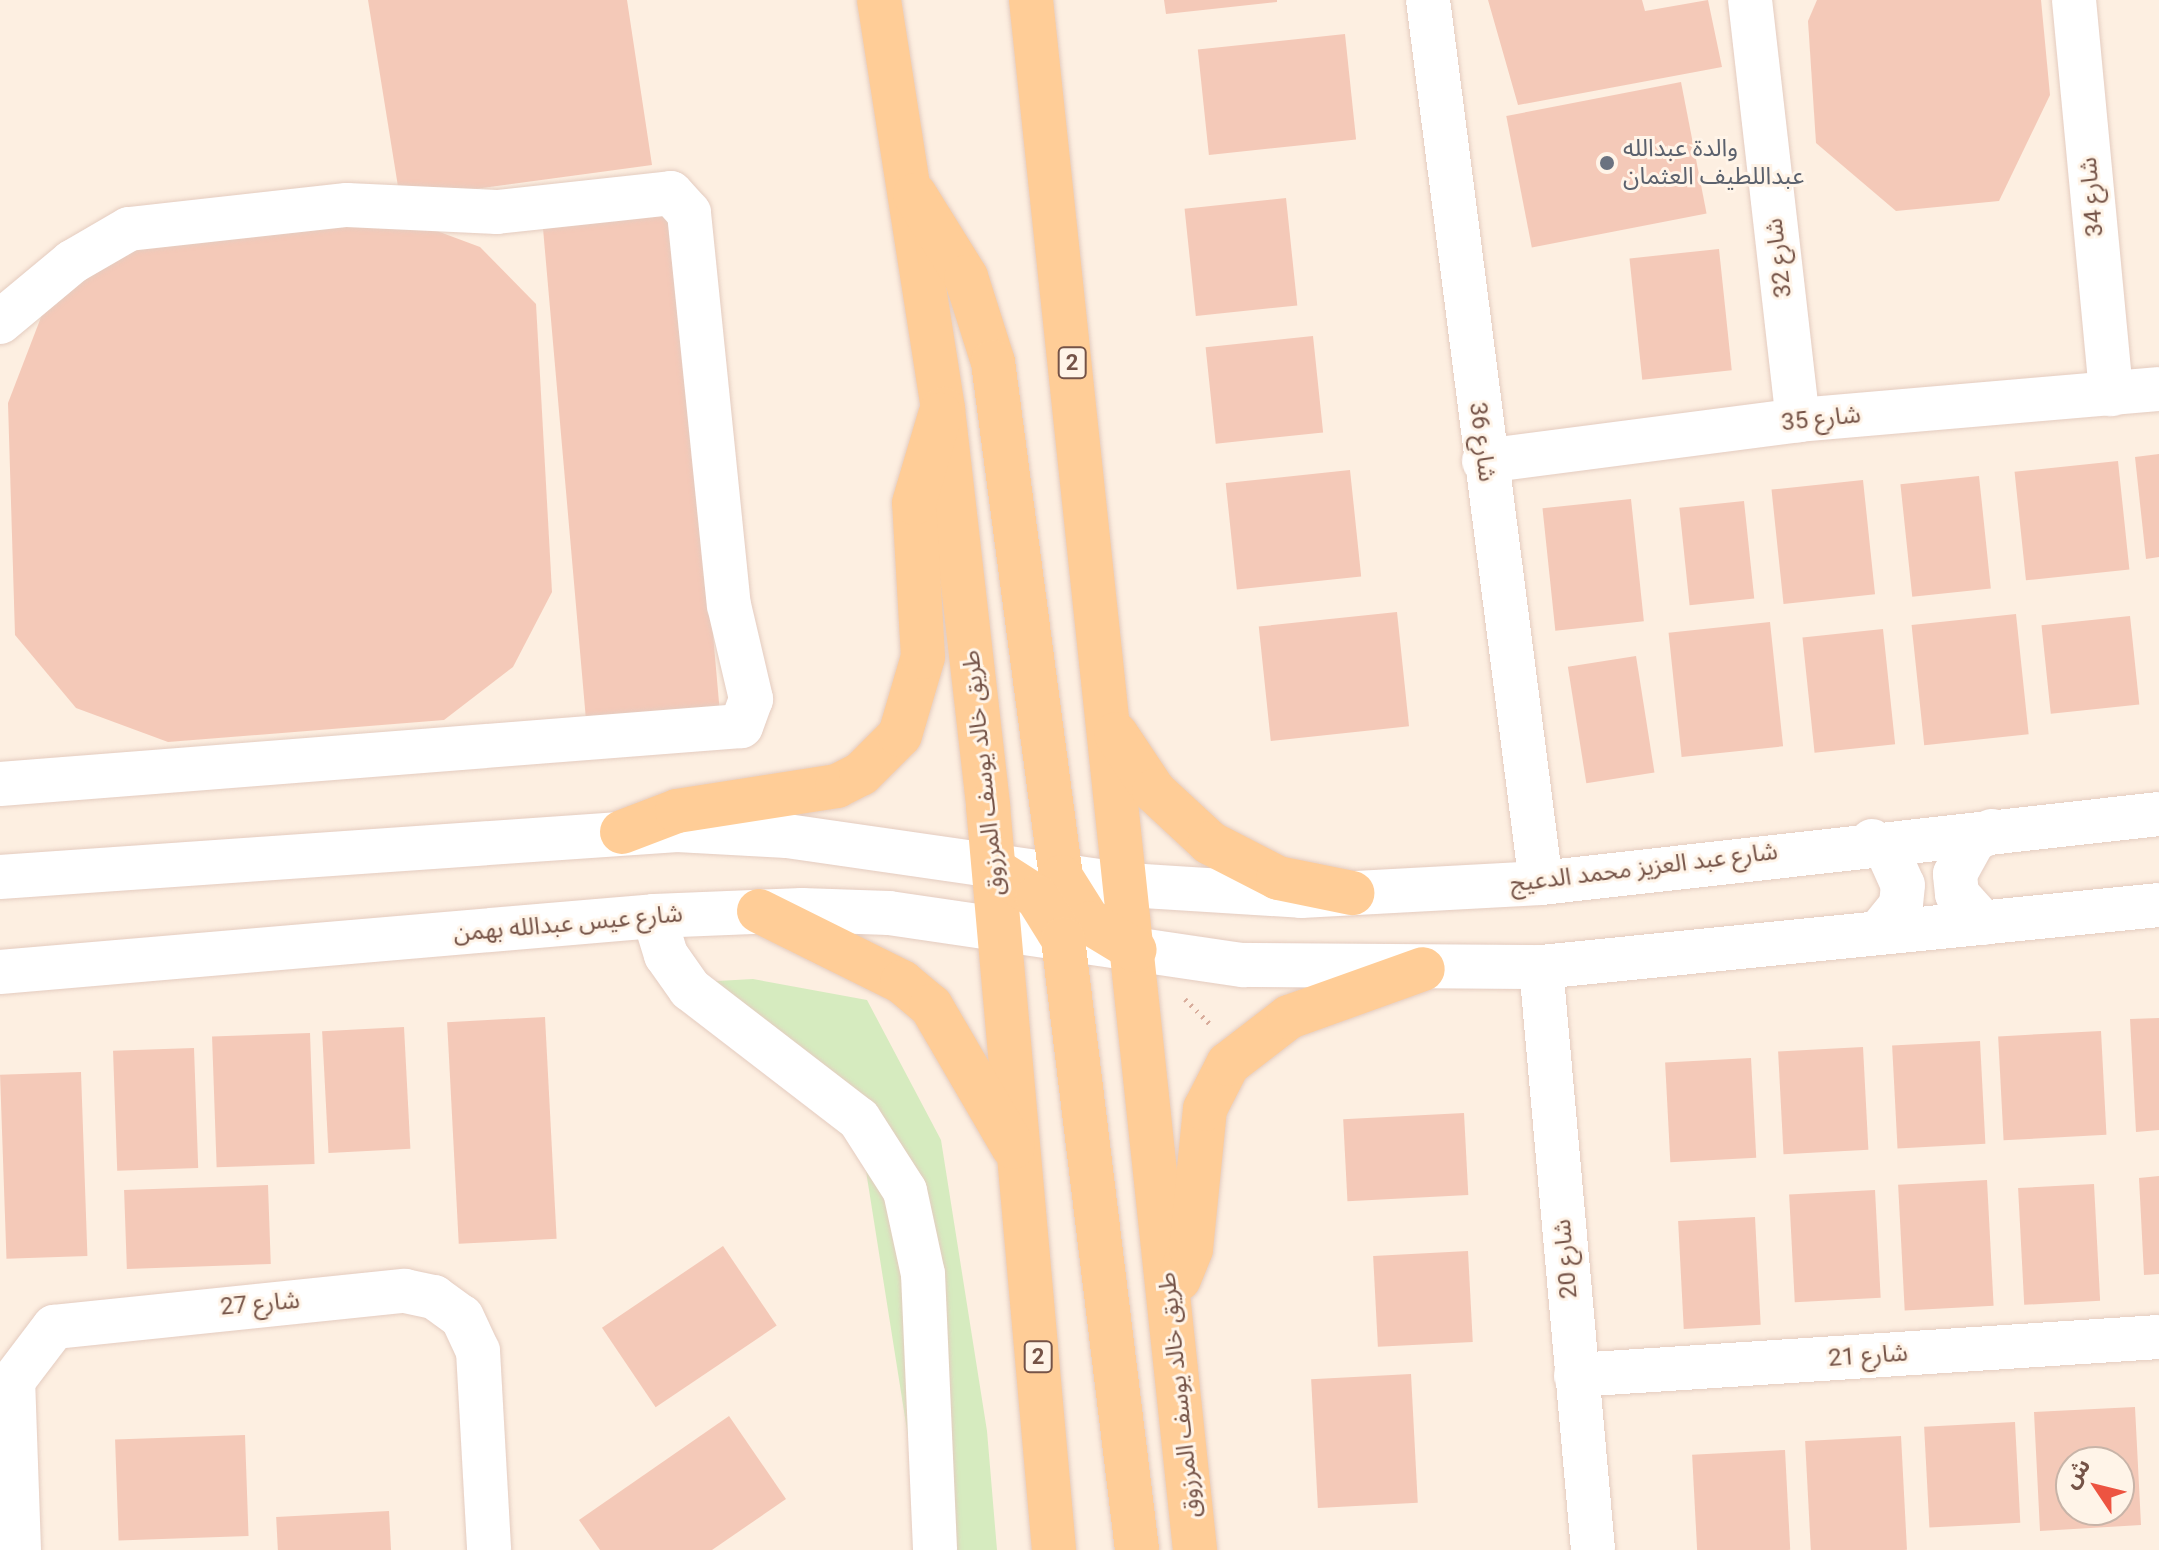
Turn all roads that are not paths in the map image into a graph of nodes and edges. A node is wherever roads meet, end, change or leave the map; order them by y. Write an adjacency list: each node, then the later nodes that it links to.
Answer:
1 (879, 0): 6 (main road, طريق خالد يوسف المرزوق / 2)
2 (1031, 0): 13 (main road, طريق خالد يوسف المرزوق / 2)
3 (1428, 0): 12 (street, شارع 36)
4 (1750, 0): 11 (street, شارع 32)
5 (2074, 0): 9 (street, شارع 34)
6 (905, 179): 10 (main road, طريق خالد يوسف المرزوق / 2); 21 (main road)
7 (0, 322): 14 (street)
8 (2159, 389): 9 (street, شارع 35)
9 (2111, 394): 11 (street, شارع 35)
10 (943, 409): 17 (main road); 19 (main road, طريق خالد يوسف المرزوق / 2)
11 (1798, 420): 12 (street, شارع 35)
12 (1484, 461): 22 (street, شارع 36)
13 (1112, 727): 23 (main road, طريق خالد يوسف المرزوق / 2); 24 (main road)
14 (0, 784)
15 (2159, 814): 16 (street, شارع عبد العزيز محمد الدعيج)
16 (1992, 831): 18 (street, شارع عبد العزيز محمد الدعيج); 28 (street)
17 (622, 832): 19 (street); 20 (street)
18 (1872, 841): 22 (street, شارع عبد العزيز محمد الدعيج); 30 (street)
19 (995, 870): 21 (street); 29 (main road, طريق خالد يوسف المرزوق / 2); 31 (main road)
20 (0, 877)
21 (1061, 877): 23 (street); 32 (main road)
22 (1541, 883): 24 (street, شارع عبد العزيز محمد الدعيج)
23 (1128, 885): 24 (street, شارع عبد العزيز محمد الدعيج); 32 (main road, طريق خالد يوسف المرزوق / 2)
24 (1352, 893)
25 (2159, 905): 28 (street)
26 (759, 911): 27 (street, شارع عيس عبدالله بهمن); 29 (street, شارع عيس عبدالله بهمن); 36 (main road)
27 (654, 916): 35 (street, شارع عيس عبدالله بهمن); 42 (street)
28 (1983, 923): 30 (street)
29 (1001, 929): 31 (street, شارع عيس عبدالله بهمن); 36 (main road, طريق خالد يوسف المرزوق / 2)
30 (1878, 933): 33 (street)
31 (1063, 939): 32 (street, شارع عيس عبدالله بهمن); 44 (main road)
32 (1135, 950): 34 (street); 37 (main road, طريق خالد يوسف المرزوق / 2)
33 (1541, 967): 34 (street); 39 (street, شارع 20)
34 (1423, 969): 37 (main road)
35 (0, 972)
36 (1022, 1163): 43 (main road, طريق خالد يوسف المرزوق / 2)
37 (1170, 1295): 45 (main road, طريق خالد يوسف المرزوق / 2)
38 (2159, 1337): 39 (street, شارع 21)
39 (1576, 1375): 46 (street, شارع 20)
40 (19, 1550): 41 (street, شارع 27)
41 (489, 1550)
42 (935, 1550)
43 (1054, 1550)
44 (1137, 1550)
45 (1195, 1550)
46 (1593, 1550)

